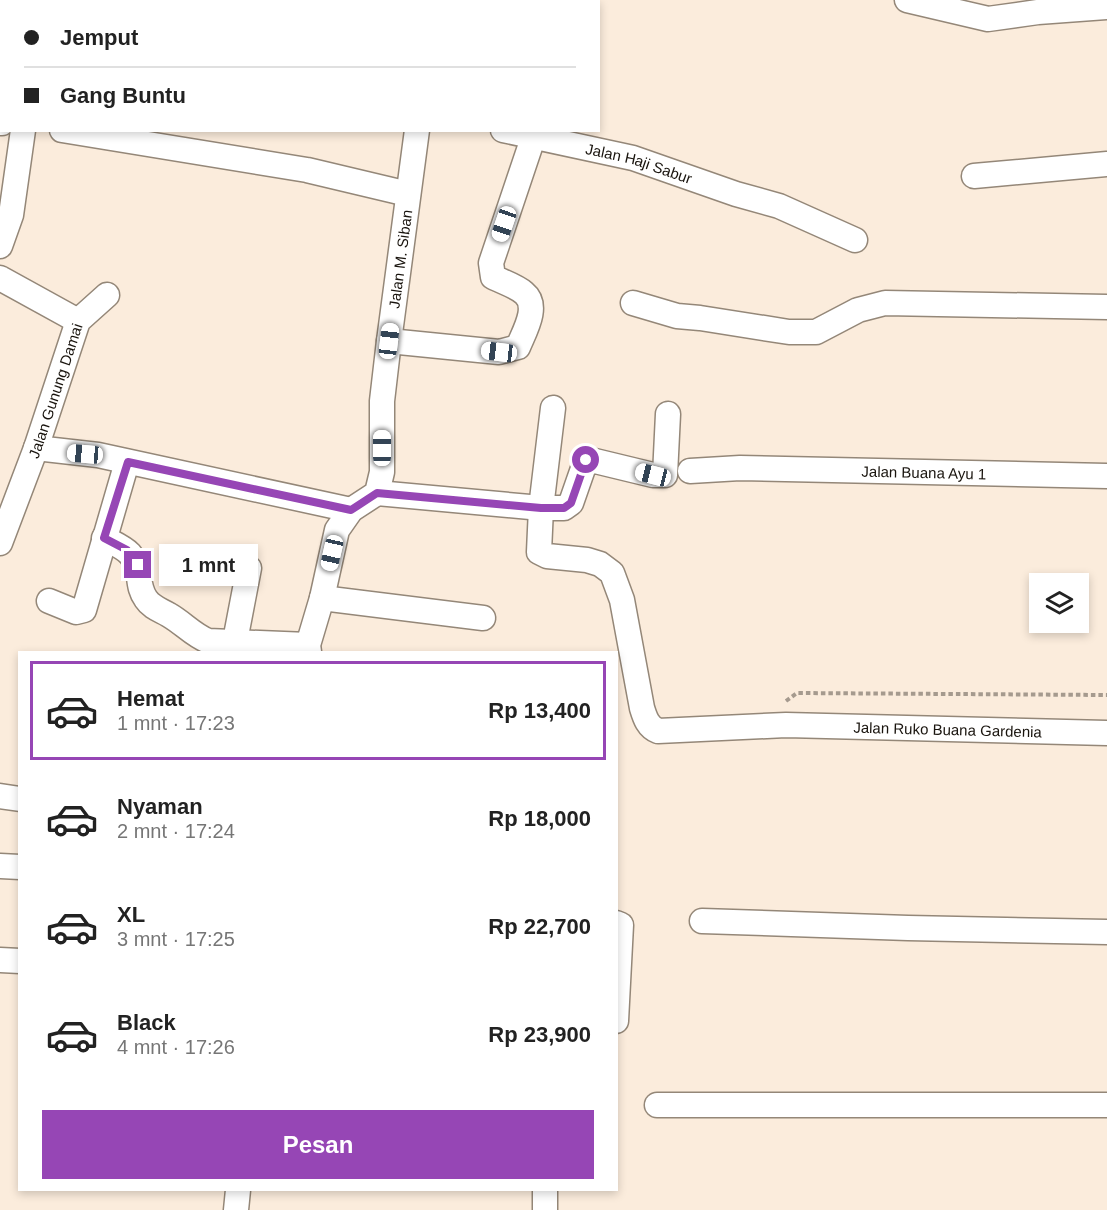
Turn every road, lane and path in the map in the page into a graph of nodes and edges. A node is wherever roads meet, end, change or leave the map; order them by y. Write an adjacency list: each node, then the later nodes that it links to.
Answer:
1 (907, 0): 2 (street)
2 (971, 7): 3 (street)
3 (1107, 7)
4 (23, 132): 13 (street)
5 (74, 132): 11 (street)
6 (417, 132): 11 (street, Jalan M. Siban)
7 (510, 132): 8 (street, Jalan Haji Sabur)
8 (533, 138): 12 (street, Jalan Haji Sabur); 19 (street)
9 (1107, 164): 10 (street)
10 (974, 176)
11 (408, 194): 19 (street, Jalan M. Siban)
12 (855, 240)
13 (0, 246)
14 (0, 278): 18 (street, Jalan Gunung Damai)
15 (107, 295): 18 (street)
16 (633, 303): 17 (street)
17 (1107, 307)
18 (78, 321): 22 (street, Jalan Gunung Damai)
19 (389, 341): 26 (street, Jalan M. Siban)
20 (553, 408): 27 (street)
21 (668, 414): 27 (street)
22 (36, 448): 23 (street); 30 (street, Jalan Gunung Damai)
23 (128, 462): 28 (street); 29 (street)
24 (690, 471): 25 (street, Jalan Buana Ayu 1)
25 (1107, 476)
26 (377, 493): 27 (street); 28 (street)
27 (541, 508): 39 (street, Jalan Ruko Buana Gardenia)
28 (351, 510): 32 (street)
29 (104, 538): 33 (street); 35 (street)
30 (0, 543)
31 (249, 568): 35 (street)
32 (322, 598): 34 (street); 36 (street)
33 (49, 601)
34 (483, 618)
35 (235, 641): 36 (street)
36 (309, 649)
37 (796, 693): 38 (path)
38 (1107, 695)
39 (1107, 733)
40 (0, 796): 41 (street)
41 (18, 799)
42 (0, 866): 43 (street)
43 (18, 867)
44 (702, 921): 46 (street)
45 (618, 924): 49 (street)
46 (1107, 932)
47 (0, 960): 48 (street)
48 (18, 961)
49 (618, 983)
50 (657, 1105): 51 (street)
51 (1107, 1105)
52 (238, 1191): 54 (street)
53 (544, 1191): 55 (street)
54 (236, 1210)
55 (544, 1210)

